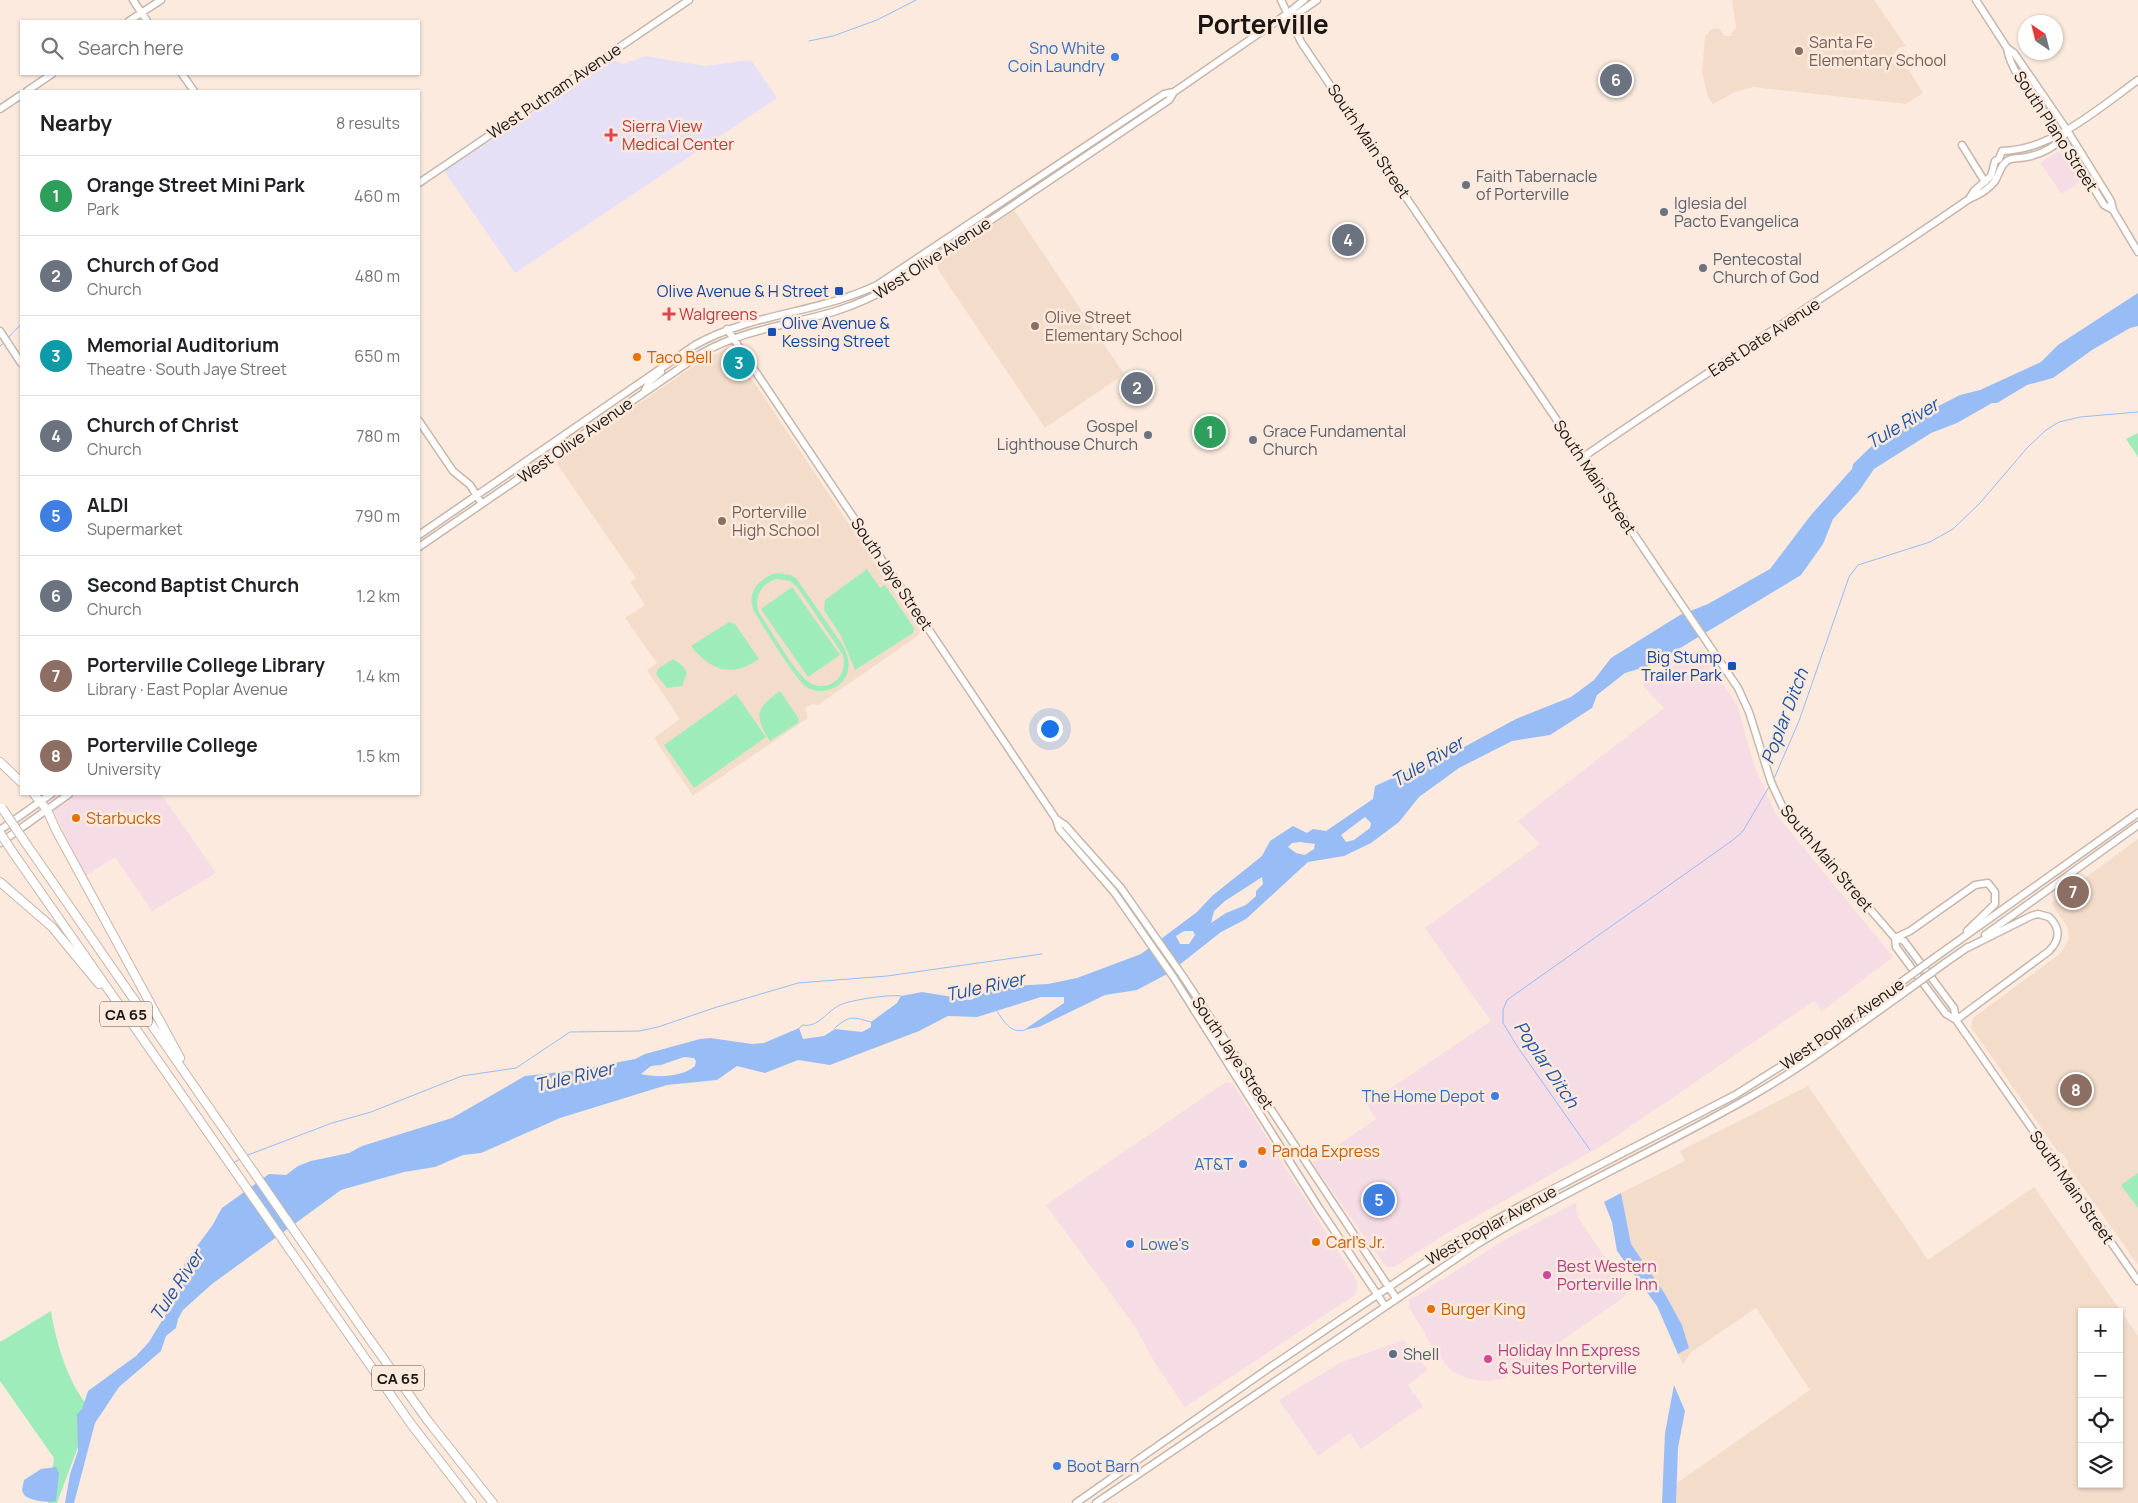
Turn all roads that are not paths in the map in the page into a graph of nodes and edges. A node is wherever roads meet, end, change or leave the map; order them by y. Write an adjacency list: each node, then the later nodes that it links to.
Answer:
1 (133, 0): 8 (main road)
2 (161, 0): 8 (main road)
3 (689, 0): 25 (main road, West Putnam Avenue)
4 (1281, 0): 9 (main road, South Main Street)
5 (1304, 0): 9 (main road)
6 (1317, 0): 9 (main road)
7 (1976, 0): 12 (main road, South Plano Street)
8 (142, 13): 10 (main road); 11 (main road)
9 (1287, 14): 18 (main road, West Olive Avenue); 39 (main road, South Main Street)
10 (132, 20)
11 (146, 20)
12 (2007, 48): 21 (main road, South Plano Street); 22 (main road, South Plano Street)
13 (51, 75): 16 (main road)
14 (183, 75): 17 (main road)
15 (2138, 80): 21 (main road, East Date Avenue)
16 (28, 90)
17 (193, 90)
18 (1174, 92): 29 (main road, West Olive Avenue); 30 (main road, West Olive Avenue)
19 (20, 96): 20 (main road)
20 (0, 109)
21 (2067, 130): 22 (main road, East Date Avenue); 23 (main road); 28 (main road, South Plano Street)
22 (2059, 133): 23 (main road, South Plano Street); 26 (main road, East Date Avenue)
23 (2063, 140): 27 (main road, East Date Avenue); 28 (main road, South Plano Street)
24 (1962, 145): 26 (main road)
25 (420, 182)
26 (1985, 182): 27 (main road, East Date Avenue)
27 (1970, 198): 39 (main road, East Date Avenue)
28 (2113, 210): 31 (main road, South Plano Street)
29 (976, 220): 30 (main road); 32 (main road, West Olive Avenue)
30 (962, 239): 34 (main road, West Olive Avenue)
31 (2138, 252)
32 (727, 329): 34 (main road, South Jaye Street); 35 (main road, West Olive Avenue)
33 (1, 332): 36 (main road)
34 (733, 338): 37 (main road, West Olive Avenue); 53 (main road, South Jaye Street)
35 (682, 353): 37 (main road); 40 (main road, West Olive Avenue)
36 (20, 361)
37 (645, 391): 41 (main road, West Olive Avenue)
38 (420, 422): 40 (main road)
39 (1582, 458): 58 (main road, South Main Street)
40 (476, 495): 41 (main road); 42 (main road, West Olive Avenue)
41 (482, 504): 43 (main road, West Olive Avenue)
42 (420, 534)
43 (420, 547)
44 (0, 762): 45 (highway)
45 (20, 781)
46 (35, 795): 49 (highway)
47 (50, 795): 49 (main road)
48 (68, 795): 51 (main road)
49 (41, 801): 51 (highway); 55 (main road)
50 (1, 807): 63 (highway, CA 65, bridge)
51 (47, 810): 56 (main road); 63 (highway)
52 (2138, 813): 60 (main road)
53 (1056, 819): 65 (main road, South Jaye Street); 66 (main road, South Jaye Street)
54 (2138, 825): 59 (main road)
55 (0, 832): 62 (highway, CA 65, bridge)
56 (0, 843)
57 (0, 882): 62 (highway)
58 (1895, 938): 60 (main road); 61 (main road, South Main Street)
59 (1965, 949): 61 (main road); 67 (main road, West Poplar Avenue, bridge)
60 (1938, 956): 65 (main road, West Poplar Avenue, bridge)
61 (1956, 1020): 64 (main road, South Main Street)
62 (139, 1032): 69 (highway, CA 65)
63 (190, 1080): 72 (highway, CA 65)
64 (2138, 1281)
65 (1388, 1287): 66 (main road, West Poplar Avenue); 67 (main road, South Jaye Street)
66 (1377, 1295): 68 (main road, South Jaye Street); 73 (main road, West Poplar Avenue)
67 (1396, 1298): 68 (main road, West Poplar Avenue)
68 (1385, 1306): 74 (main road, West Poplar Avenue)
69 (440, 1463): 70 (highway); 71 (highway, CA 65)
70 (466, 1503)
71 (472, 1503)
72 (493, 1503)
73 (1076, 1503)
74 (1096, 1503)

